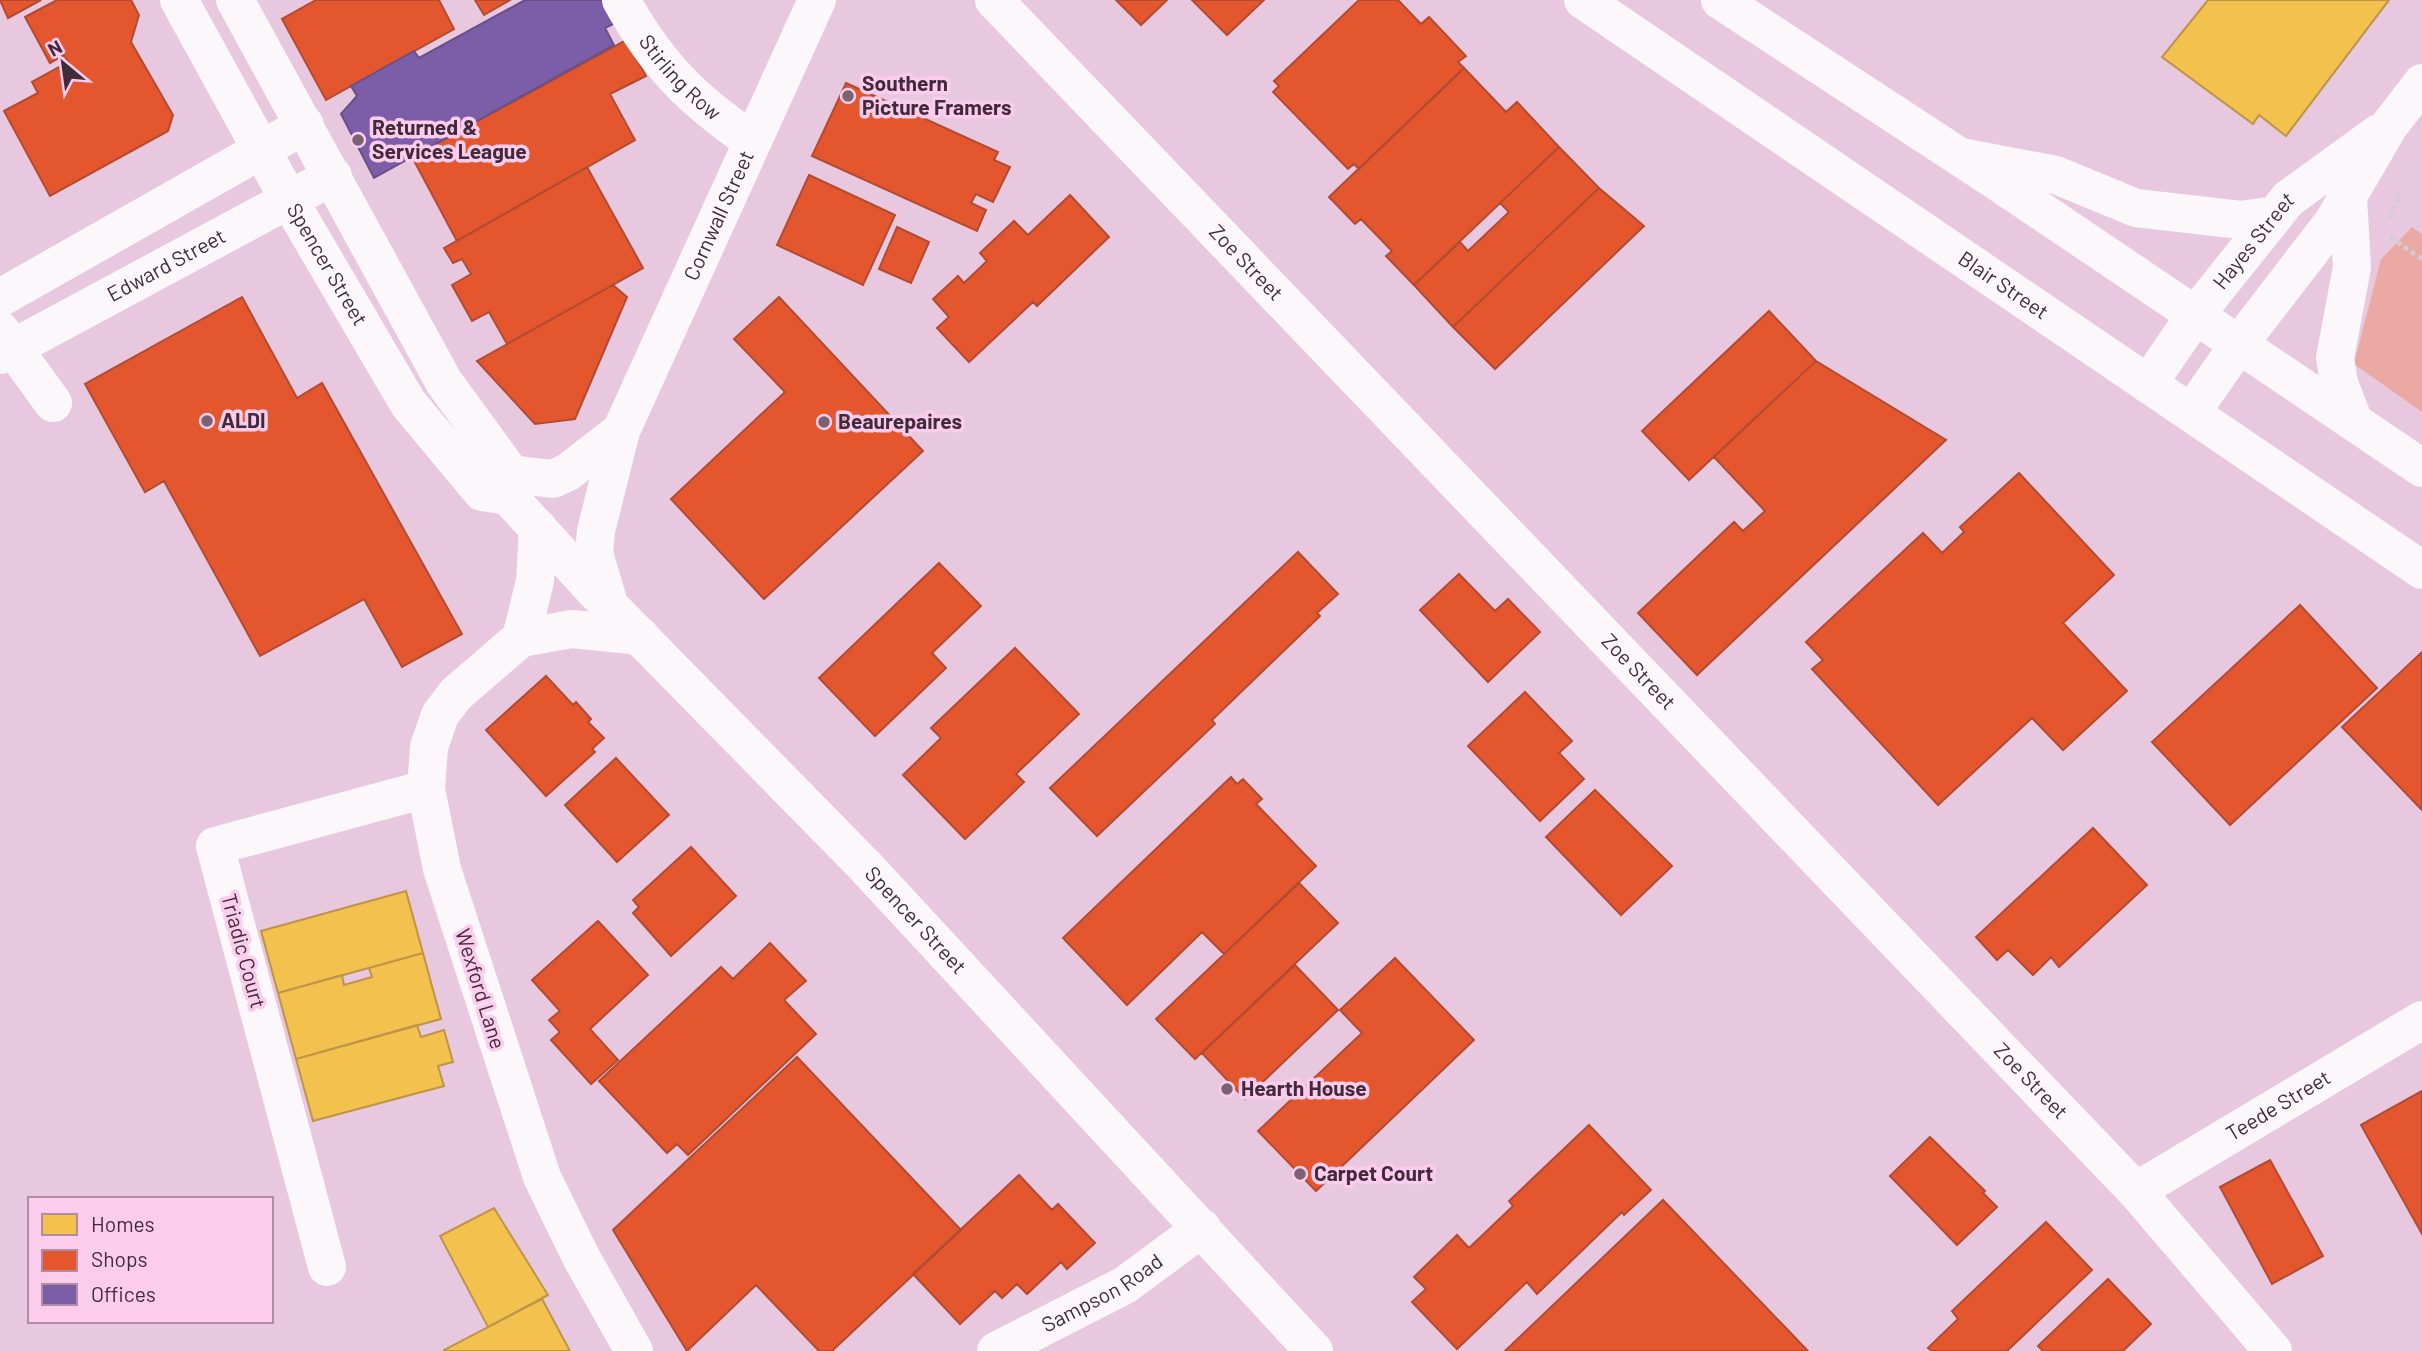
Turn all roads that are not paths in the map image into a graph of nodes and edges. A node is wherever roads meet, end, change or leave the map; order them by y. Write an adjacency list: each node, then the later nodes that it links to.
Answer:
1 (179, 0): 12 (street, Spencer Street)
2 (235, 0): 9 (street, Spencer Street)
3 (621, 0): 11 (street, Stirling Row)
4 (817, 0): 11 (street, Cornwall Street)
5 (994, 0): 36 (street, Zoe Street)
6 (1583, 0): 22 (street, Blair Street)
7 (1720, 0): 13 (street)
8 (2422, 83): 10 (street, Hayes Street)
9 (305, 125): 12 (street); 14 (street, Spencer Street)
10 (2389, 126): 15 (street, Hayes Street); 17 (street, Hayes Street)
11 (751, 141): 26 (street, Cornwall Street)
12 (262, 148): 16 (street, Spencer Street); 18 (street)
13 (1961, 158): 17 (street); 19 (street)
14 (333, 176): 16 (street, Edward Street); 28 (street, Spencer Street)
15 (2348, 197): 20 (street, Hayes Street); 25 (street)
16 (289, 200): 21 (street, Edward Street); 28 (street, Spencer Street)
17 (2275, 215): 19 (street, Hayes Street)
18 (0, 298)
19 (2196, 314): 20 (street); 22 (street, Hayes Street)
20 (2239, 344): 24 (street, Hayes Street); 25 (street)
21 (4, 345): 23 (street)
22 (2148, 384): 24 (street, Blair Street)
23 (53, 403)
24 (2191, 413): 30 (street, Blair Street)
25 (2354, 422): 27 (street)
26 (621, 431): 28 (street, Cornwall Street); 31 (street, Cornwall Street)
27 (2422, 468)
28 (509, 485): 29 (street, Spencer Street)
29 (538, 528): 31 (street, Spencer Street); 33 (street)
30 (2422, 570)
31 (608, 604): 32 (street, Spencer Street)
32 (640, 636): 33 (street); 37 (street, Spencer Street)
33 (521, 638): 34 (street, Wexford Lane)
34 (426, 789): 38 (street, Triadic Court); 39 (street, Wexford Lane)
35 (2422, 1020): 36 (street, Teede Street)
36 (2136, 1191): 42 (street, Zoe Street)
37 (1202, 1228): 40 (street, Sampson Road); 41 (street, Spencer Street)
38 (327, 1267)
39 (634, 1351)
40 (996, 1351)
41 (1314, 1351)
42 (2273, 1351)

